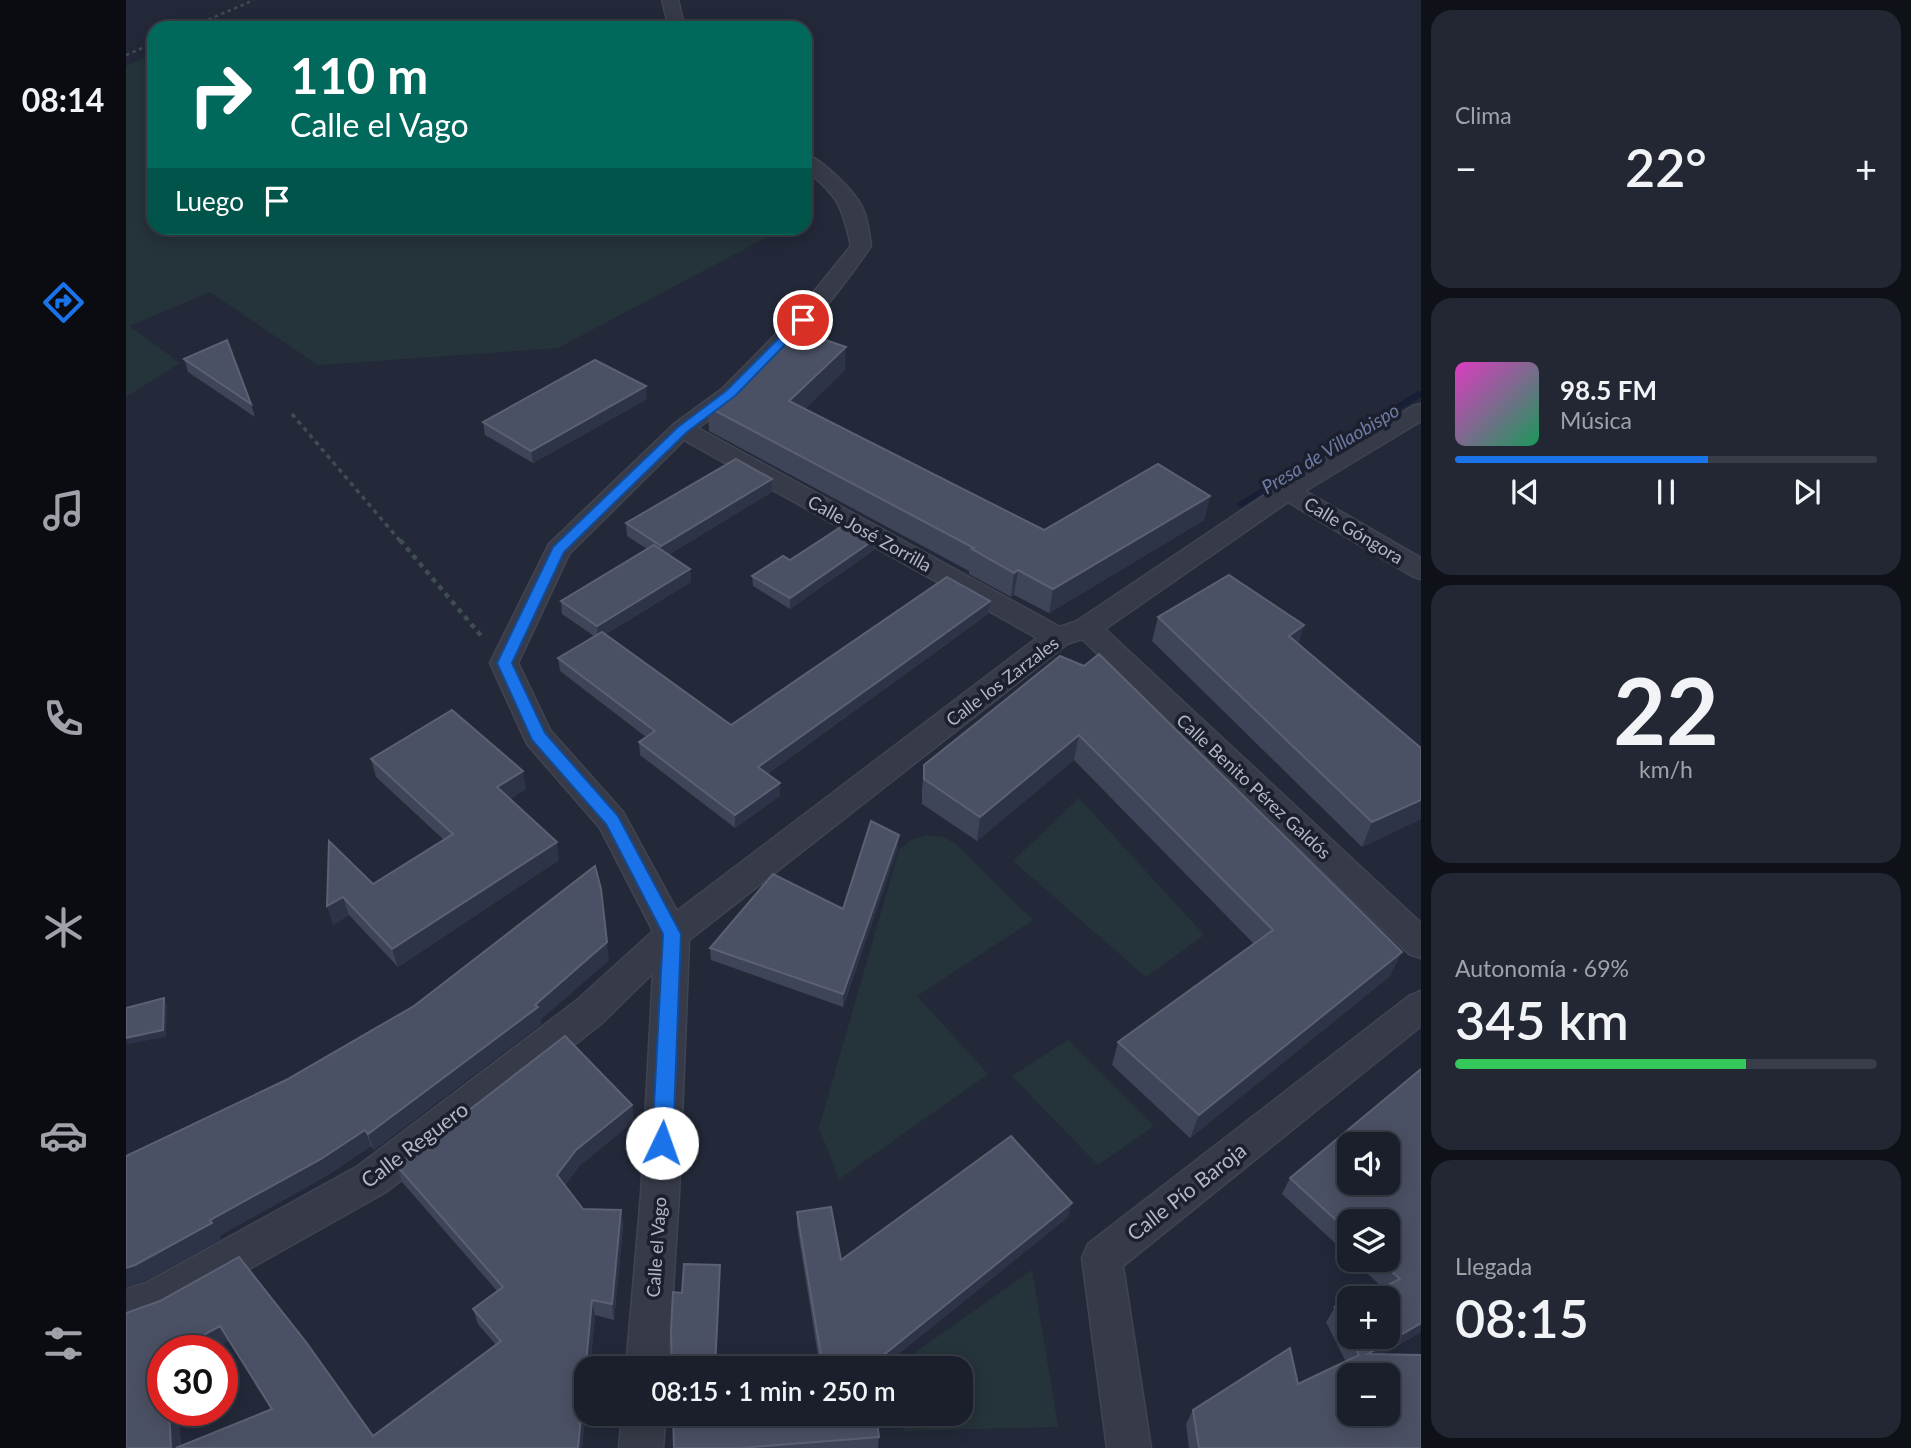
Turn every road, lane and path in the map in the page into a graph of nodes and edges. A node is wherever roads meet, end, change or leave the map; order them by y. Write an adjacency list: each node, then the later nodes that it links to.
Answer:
1 (254, 0): 3 (path)
2 (670, 0): 4 (street)
3 (205, 21)
4 (675, 21)
5 (147, 46): 6 (path)
6 (126, 55)
7 (812, 166): 10 (street)
8 (1421, 411): 11 (street, Calle los Zarzales)
9 (292, 415): 15 (path)
10 (682, 429): 14 (street, Calle José Zorrilla); 15 (street)
11 (1287, 491): 12 (street, Calle Góngora); 13 (street, Calle los Zarzales)
12 (1421, 570)
13 (1087, 628): 14 (street, Calle los Zarzales); 17 (street, Calle Benito Pérez Galdós)
14 (1058, 636): 16 (street, Calle los Zarzales)
15 (504, 663): 16 (street)
16 (672, 934): 19 (street, Calle Reguero); 20 (street, Calle el Vago)
17 (1421, 944)
18 (1421, 1006): 23 (street, Calle Pío Baroja)
19 (126, 1309)
20 (648, 1356)
21 (643, 1426): 22 (street)
22 (641, 1448)
23 (1129, 1448)

